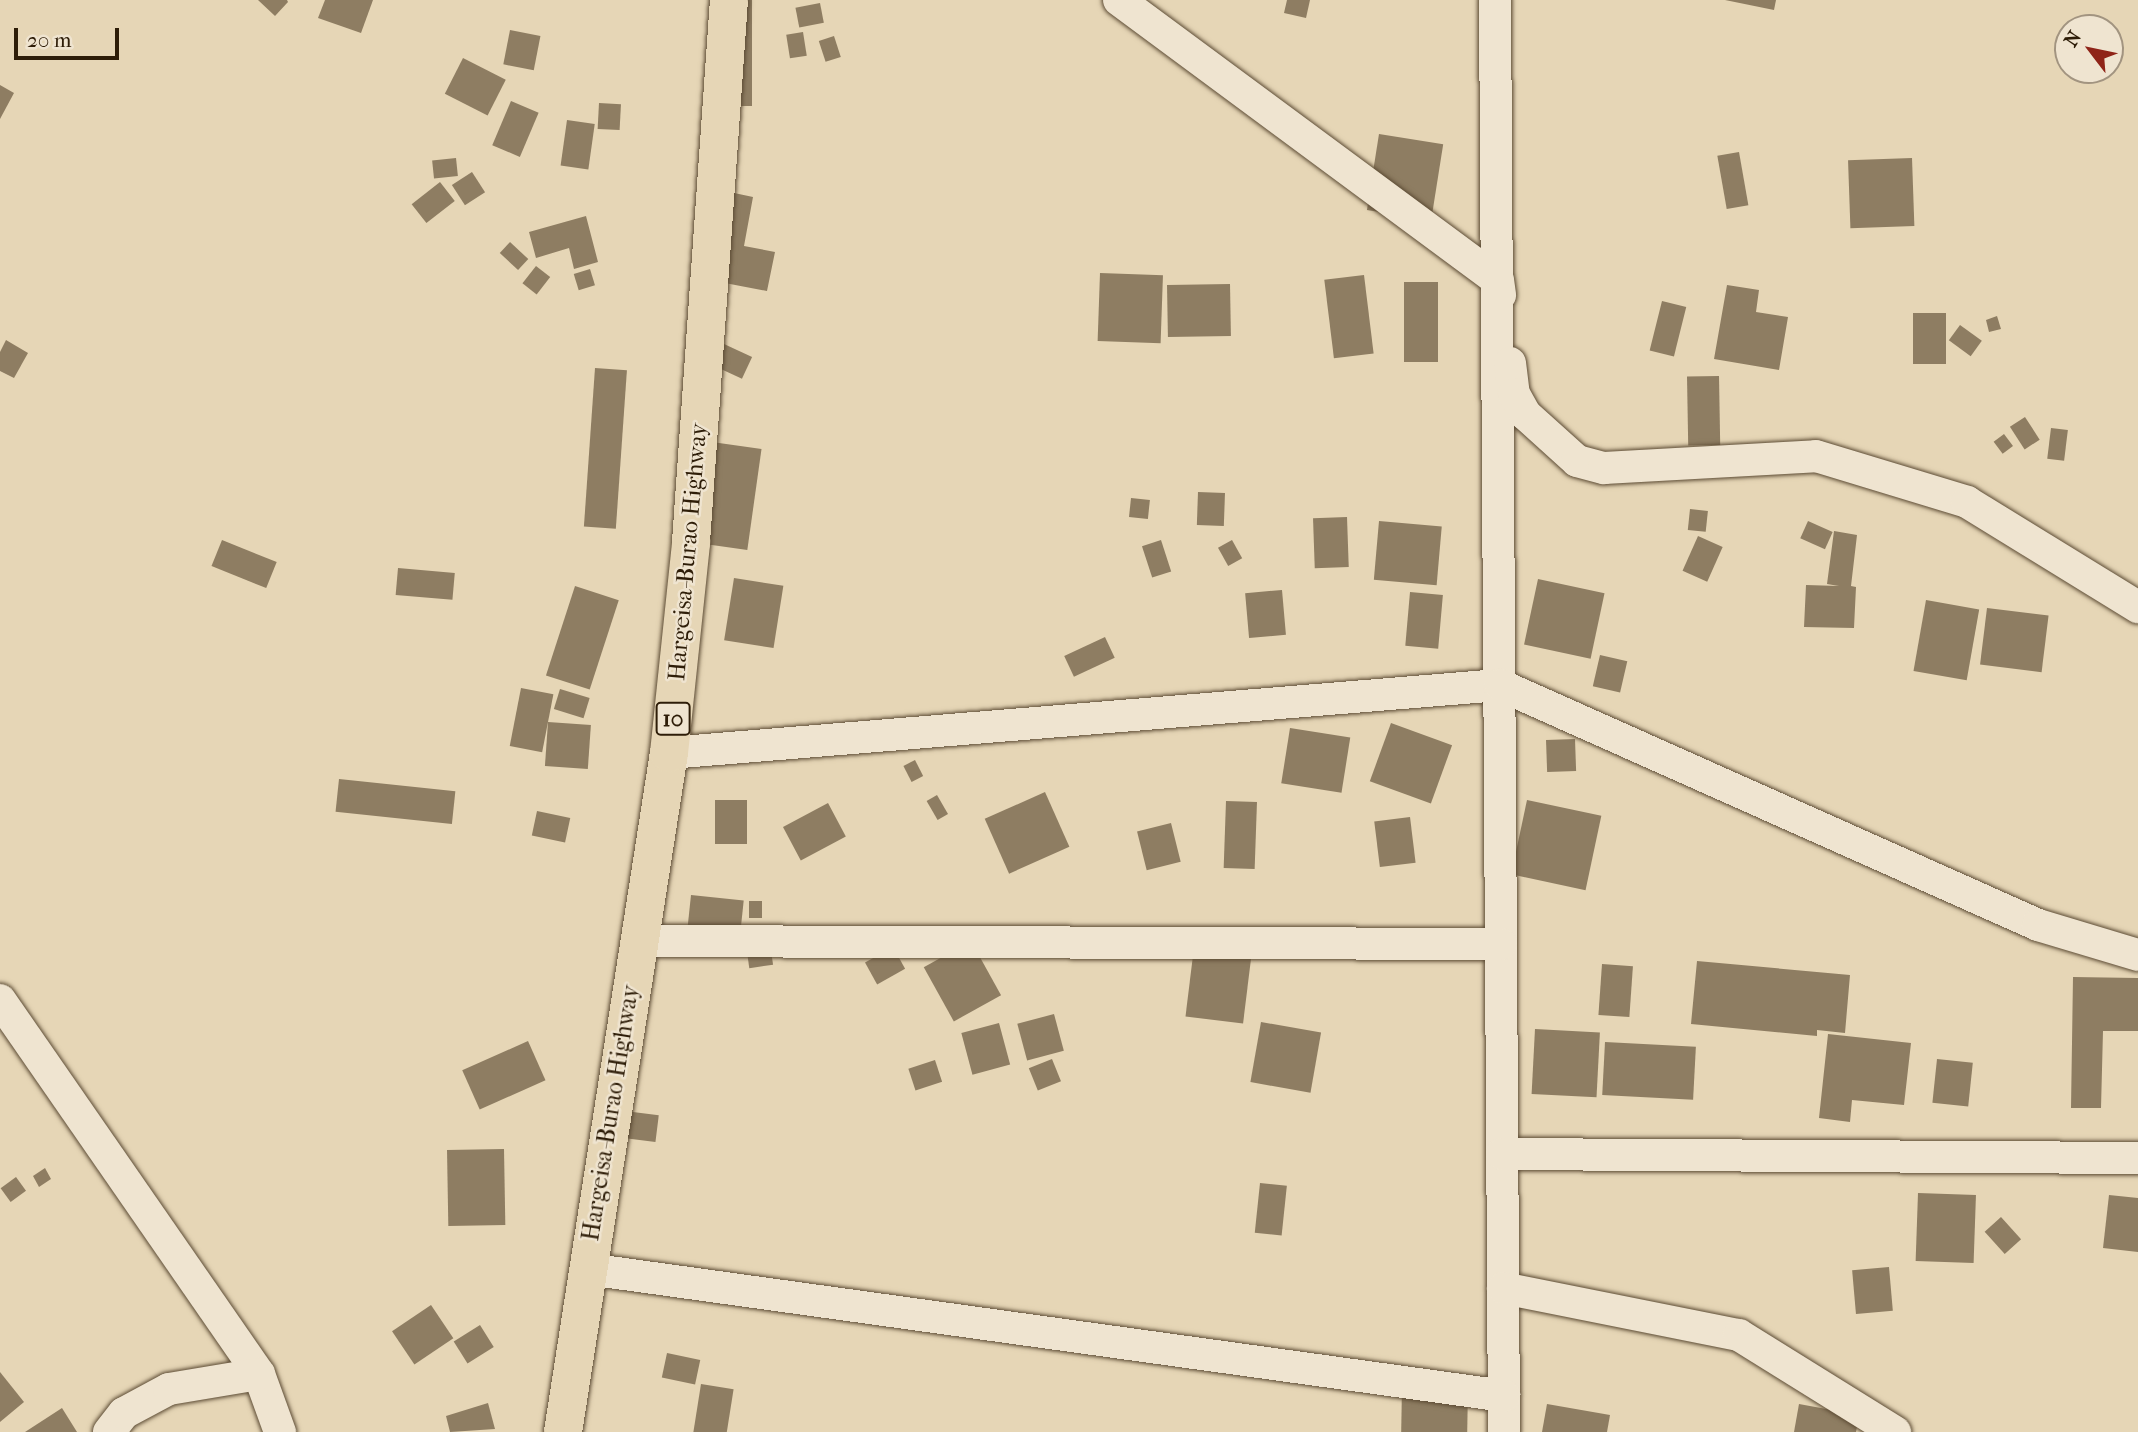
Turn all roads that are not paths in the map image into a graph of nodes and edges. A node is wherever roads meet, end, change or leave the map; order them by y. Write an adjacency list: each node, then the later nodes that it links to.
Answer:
1 (729, 0): 7 (highway, Hargeisa-Burao Highway / 10)
2 (1119, 0): 4 (street)
3 (1495, 0): 4 (street)
4 (1497, 280): 5 (street); 6 (street)
5 (2138, 607)
6 (1500, 685): 7 (street); 9 (street); 10 (street)
7 (669, 754): 8 (highway, Hargeisa-Burao Highway / 10)
8 (638, 941): 9 (street); 14 (highway, Hargeisa-Burao Highway / 10)
9 (1501, 944): 12 (street)
10 (2138, 955)
11 (0, 1000): 16 (street)
12 (1502, 1154): 13 (street); 15 (street)
13 (2138, 1158)
14 (588, 1269): 17 (street); 20 (highway, Hargeisa-Burao Highway / 10)
15 (1503, 1288): 17 (street); 22 (street)
16 (259, 1374): 18 (street); 19 (street)
17 (1504, 1396): 21 (street)
18 (109, 1432)
19 (281, 1432)
20 (563, 1432)
21 (1504, 1432)
22 (1895, 1432)

